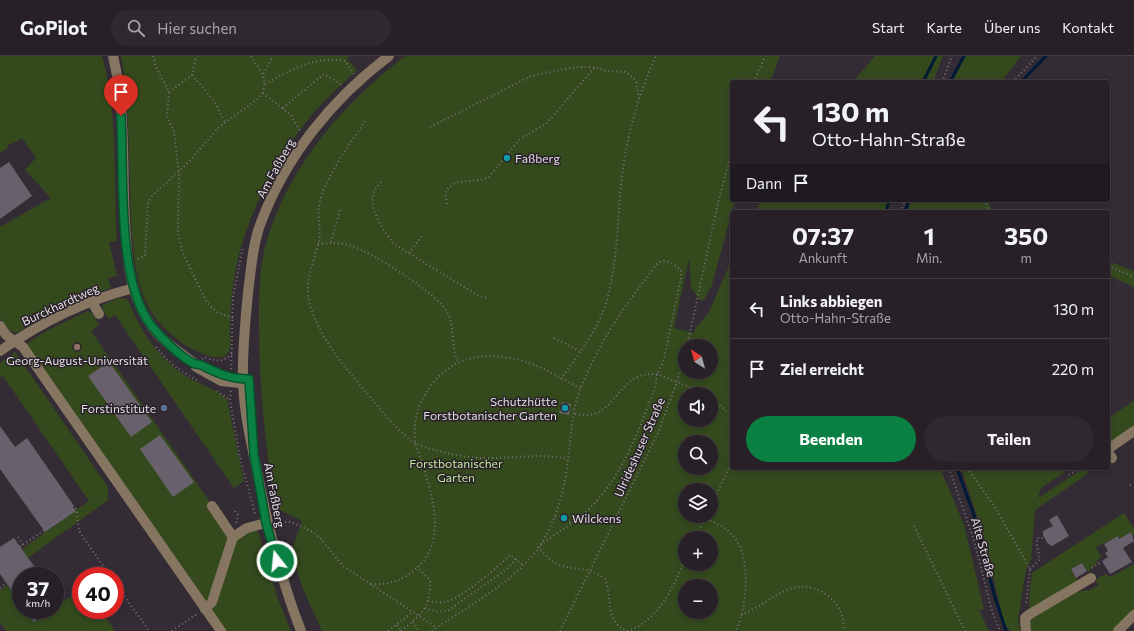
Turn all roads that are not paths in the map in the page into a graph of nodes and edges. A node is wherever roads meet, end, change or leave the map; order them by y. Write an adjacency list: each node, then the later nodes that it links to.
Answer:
1 (113, 56): 3 (street)
2 (389, 56): 10 (street, Am Faßberg)
3 (134, 288): 4 (street, Burckhardtweg); 10 (street)
4 (92, 302): 5 (street); 8 (street, Burckhardtweg)
5 (99, 314)
6 (0, 326): 8 (street)
7 (0, 341): 8 (street)
8 (15, 341): 9 (street, Burckhardtweg); 17 (street)
9 (0, 352)
10 (246, 381): 14 (street, Am Faßberg)
11 (1134, 431): 12 (street)
12 (1110, 452)
13 (212, 506): 15 (street)
14 (266, 523): 15 (street); 20 (street, Am Faßberg)
15 (233, 537): 17 (street)
16 (1091, 578): 21 (street)
17 (205, 609): 19 (street)
18 (1134, 614): 22 (street)
19 (221, 631)
20 (302, 631)
21 (1026, 631)
22 (1118, 631)

